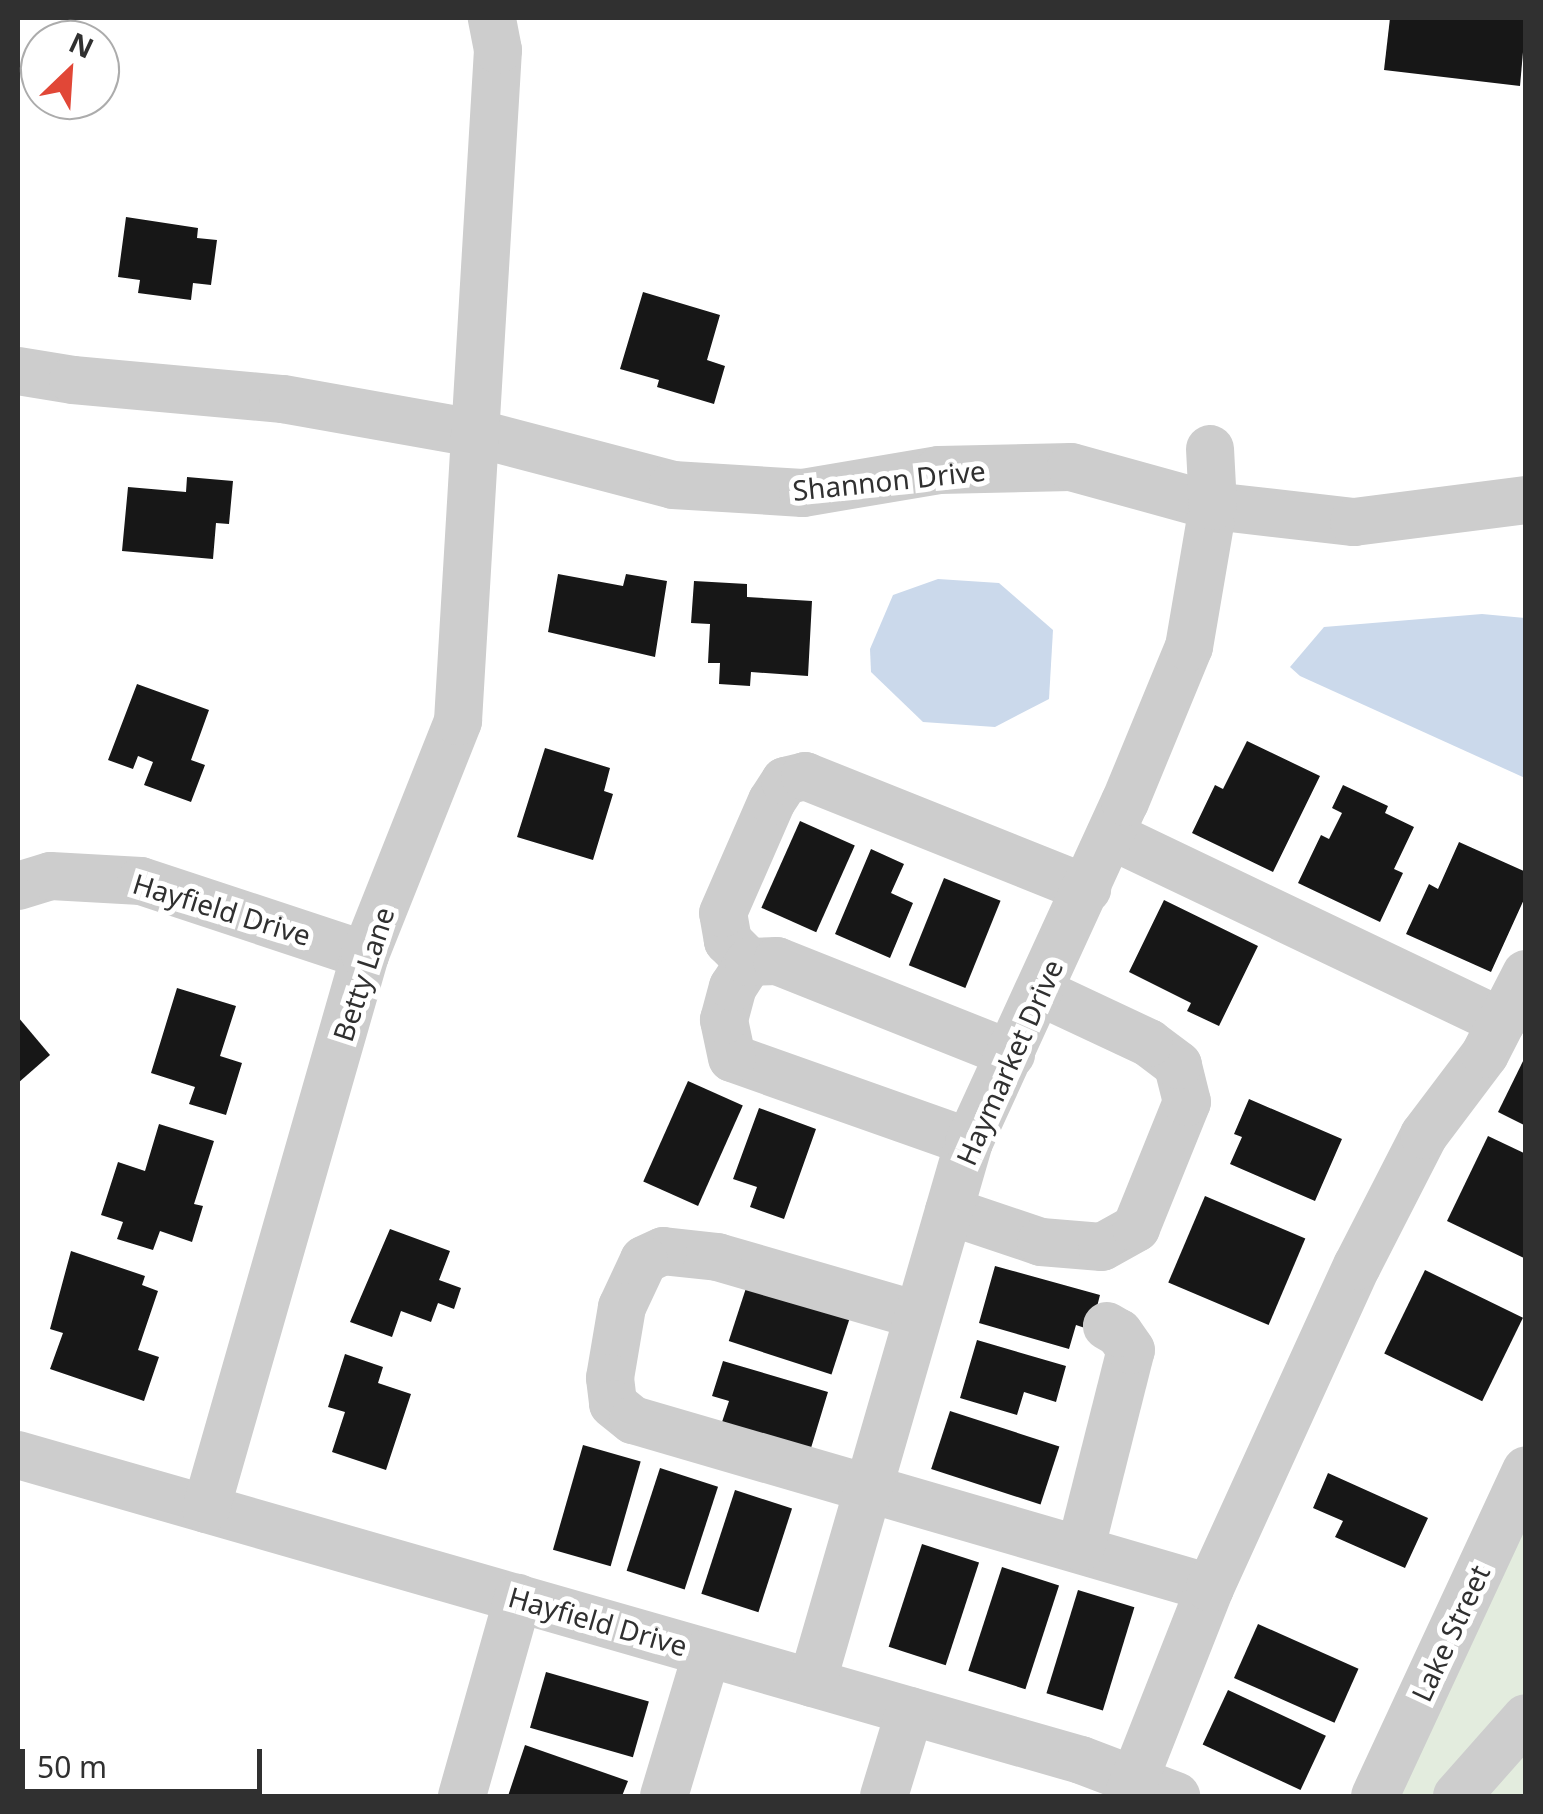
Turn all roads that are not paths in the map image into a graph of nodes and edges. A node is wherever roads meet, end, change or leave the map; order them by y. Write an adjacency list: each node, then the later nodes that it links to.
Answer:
1 (492, 18): 3 (street, Betty Lane)
2 (18, 370): 3 (street, Shannon Drive)
3 (479, 434): 6 (street, Shannon Drive); 10 (street, Betty Lane)
4 (1210, 448): 6 (street, Haymarket Drive)
5 (1526, 500): 6 (street, Shannon Drive)
6 (1213, 506): 7 (street, Haymarket Drive)
7 (1110, 835): 9 (street, Haymarket Drive); 14 (street)
8 (18, 886): 10 (street, Hayfield Drive)
9 (1086, 888): 11 (street); 13 (street, Haymarket Drive)
10 (365, 955): 23 (street, Betty Lane)
11 (749, 962): 15 (street); 16 (street)
12 (1526, 974): 14 (street)
13 (1040, 992): 15 (street, Haymarket Drive); 17 (street)
14 (1502, 1022): 25 (street)
15 (1010, 1054): 16 (street, Haymarket Drive)
16 (969, 1142): 17 (street, Haymarket Drive)
17 (949, 1211): 18 (street, Haymarket Drive)
18 (917, 1314): 22 (street, Haymarket Drive); 22 (street)
19 (1107, 1326): 24 (street)
20 (18, 1455): 23 (street, Hayfield Drive)
21 (1526, 1470): 35 (street, Lake Street)
22 (866, 1487): 24 (street); 28 (street, Haymarket Drive)
23 (206, 1508): 26 (street, Hayfield Drive)
24 (1081, 1548): 25 (street)
25 (1210, 1588): 31 (street)
26 (518, 1598): 27 (street, Hayfield Drive); 32 (street)
27 (707, 1652): 28 (street, Hayfield Drive); 33 (street)
28 (812, 1683): 29 (street, Hayfield Drive)
29 (910, 1711): 31 (street, Hayfield Drive); 34 (street)
30 (1526, 1718): 36 (street)
31 (1147, 1790)
32 (462, 1796)
33 (664, 1796)
34 (884, 1796)
35 (1375, 1796)
36 (1457, 1796)

